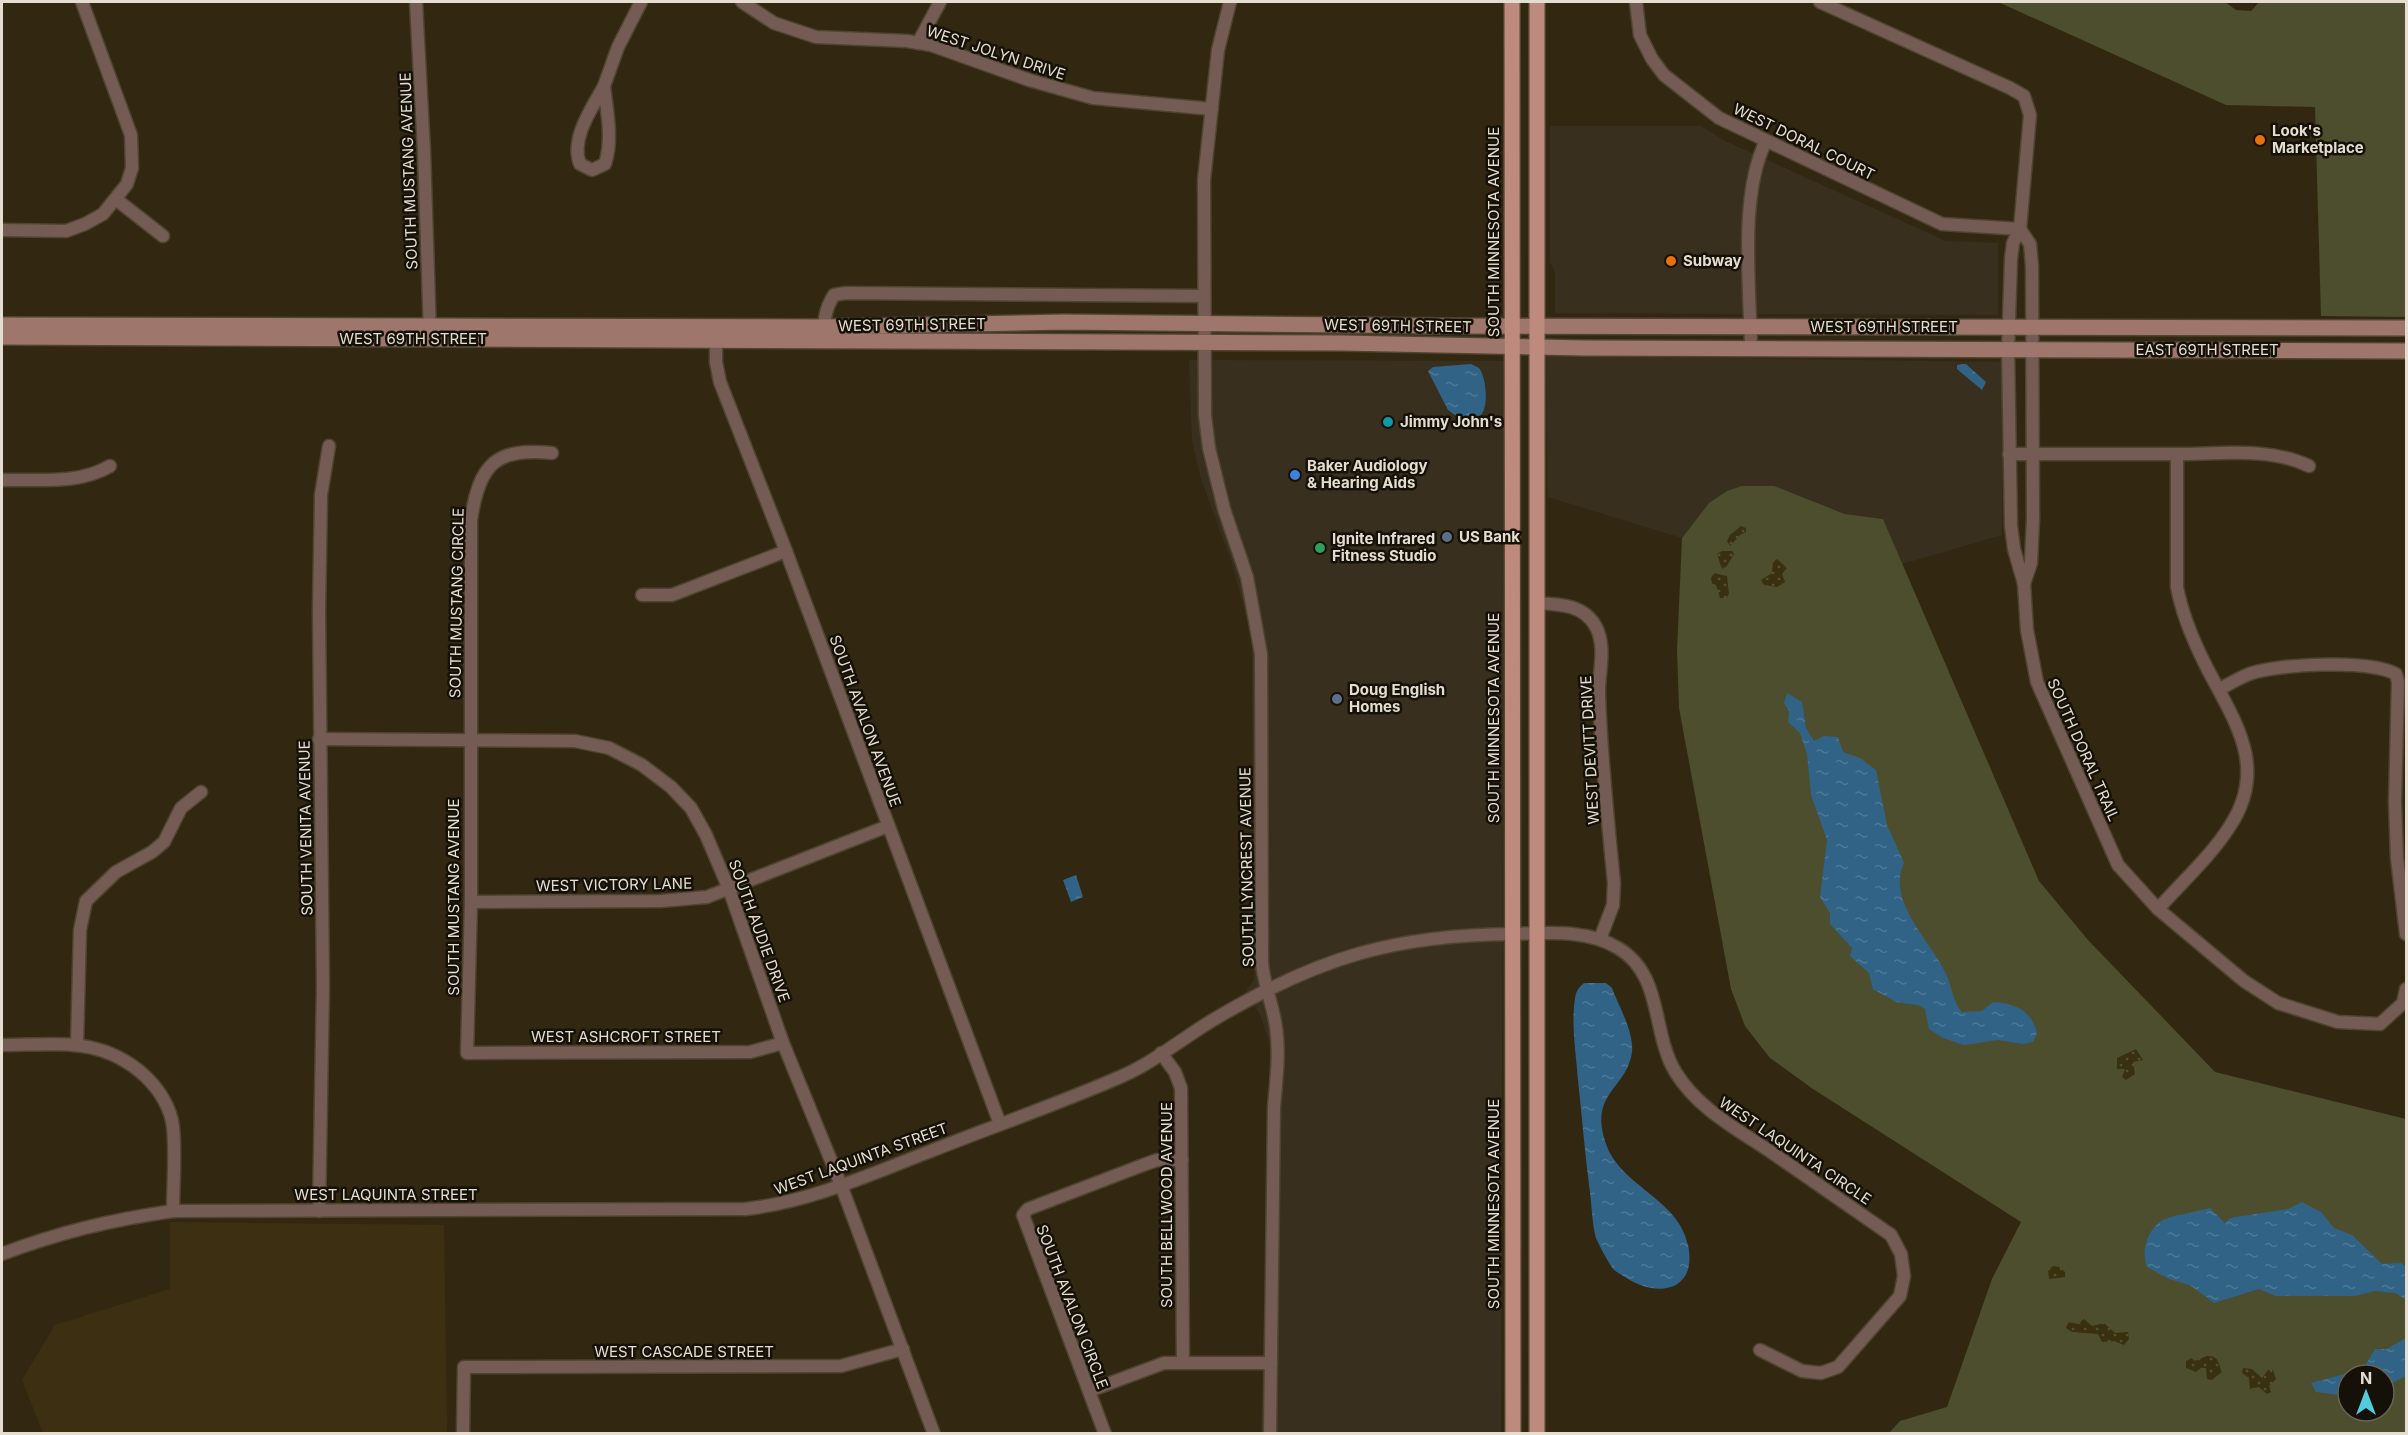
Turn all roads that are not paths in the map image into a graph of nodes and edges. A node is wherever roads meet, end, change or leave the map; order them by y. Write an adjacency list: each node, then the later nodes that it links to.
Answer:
1 (82, 2): 15 (street)
2 (416, 2): 28 (street, SOUTH MUSTANG AVENUE)
3 (641, 2): 12 (street)
4 (742, 2): 11 (street, WEST JOLYN DRIVE)
5 (940, 2): 11 (street)
6 (1230, 2): 13 (street, SOUTH LYNCREST AVENUE)
7 (1512, 2): 23 (main road, SOUTH MINNESOTA AVENUE)
8 (1537, 2): 22 (main road)
9 (1636, 2): 14 (street, WEST DORAL COURT)
10 (1820, 2): 16 (street)
11 (918, 43): 13 (street, WEST JOLYN DRIVE)
12 (604, 86): 12 (street)
13 (1212, 109): 19 (street, SOUTH LYNCREST AVENUE)
14 (1766, 141): 16 (street, WEST DORAL COURT); 24 (street)
15 (117, 200): 17 (street); 18 (street)
16 (2020, 229): 25 (street, SOUTH DORAL TRAIL); 26 (street, SOUTH DORAL TRAIL)
17 (2, 230)
18 (163, 236)
19 (1203, 296): 20 (street, SOUTH LYNCREST AVENUE); 30 (street, WEST 69TH STREET)
20 (1203, 322): 23 (main road, WEST 69TH STREET); 30 (main road, WEST 69TH STREET); 32 (street, SOUTH LYNCREST AVENUE)
21 (2, 325): 28 (main road, WEST 69TH STREET)
22 (1538, 326): 23 (main road, WEST 69TH STREET); 24 (main road, WEST 69TH STREET); 34 (main road)
23 (1512, 327): 33 (main road, SOUTH MINNESOTA AVENUE)
24 (1751, 327): 25 (main road, WEST 69TH STREET); 35 (street)
25 (2008, 327): 26 (main road, EAST 69TH STREET); 36 (street, SOUTH DORAL TRAIL)
26 (2033, 327): 27 (main road, EAST 69TH STREET); 37 (street, SOUTH DORAL TRAIL)
27 (2406, 328)
28 (429, 332): 29 (main road, WEST 69TH STREET); 31 (main road, WEST 69TH STREET)
29 (716, 333): 30 (main road, WEST 69TH STREET); 47 (street, SOUTH AVALON AVENUE)
30 (824, 333): 32 (main road, WEST 69TH STREET)
31 (2, 337)
32 (1203, 342): 33 (main road, WEST 69TH STREET); 63 (street, SOUTH LYNCREST AVENUE)
33 (1512, 346): 34 (main road, WEST 69TH STREET); 59 (main road, SOUTH MINNESOTA AVENUE)
34 (1537, 347): 35 (main road, WEST 69TH STREET); 50 (main road)
35 (1751, 348): 36 (main road, WEST 69TH STREET)
36 (2008, 349): 37 (main road, EAST 69TH STREET); 41 (street, SOUTH DORAL TRAIL)
37 (2033, 349): 38 (main road, EAST 69TH STREET); 42 (street, SOUTH DORAL TRAIL)
38 (2406, 351)
39 (329, 446): 52 (street, SOUTH VENITA AVENUE)
40 (552, 453): 53 (street, SOUTH MUSTANG CIRCLE)
41 (2009, 454): 42 (street); 48 (street, SOUTH DORAL TRAIL)
42 (2034, 454): 43 (street); 48 (street, SOUTH DORAL TRAIL)
43 (2177, 454): 45 (street); 51 (street)
44 (110, 465): 46 (street)
45 (2309, 466)
46 (2, 480)
47 (786, 552): 49 (street); 55 (street, SOUTH AVALON AVENUE)
48 (2024, 584): 58 (street, SOUTH DORAL TRAIL)
49 (642, 595)
50 (1536, 603): 60 (main road); 62 (street, WEST DEVITT DRIVE)
51 (2220, 689): 58 (street); 61 (street)
52 (319, 739): 53 (street, SOUTH AUDIE DRIVE); 74 (street, SOUTH VENITA AVENUE)
53 (469, 741): 56 (street, SOUTH AUDIE DRIVE); 57 (street, SOUTH MUSTANG AVENUE)
54 (201, 792): 67 (street)
55 (888, 826): 56 (street, WEST VICTORY LANE); 70 (street, SOUTH AVALON AVENUE)
56 (729, 889): 57 (street, WEST VICTORY LANE); 65 (street, SOUTH AUDIE DRIVE)
57 (471, 902): 68 (street, SOUTH MUSTANG AVENUE)
58 (2158, 909): 64 (street, SOUTH DORAL TRAIL)
59 (1512, 934): 60 (street, WEST LAQUINTA CIRCLE); 63 (street, WEST LAQUINTA STREET); 85 (main road, SOUTH MINNESOTA AVENUE)
60 (1537, 934): 62 (street, WEST LAQUINTA CIRCLE); 86 (main road)
61 (2406, 934)
62 (1600, 939): 77 (street, WEST LAQUINTA CIRCLE)
63 (1266, 988): 69 (street, WEST LAQUINTA STREET); 79 (street, SOUTH LYNCREST AVENUE)
64 (2406, 989)
65 (783, 1042): 68 (street, WEST ASHCROFT STREET); 72 (street, SOUTH AUDIE DRIVE)
66 (2, 1045): 67 (street)
67 (77, 1045): 73 (street)
68 (467, 1053)
69 (1161, 1053): 70 (street, WEST LAQUINTA STREET); 71 (street, SOUTH BELLWOOD AVENUE)
70 (1000, 1124): 72 (street, WEST LAQUINTA STREET)
71 (1182, 1160): 78 (street, SOUTH BELLWOOD AVENUE); 80 (street, SOUTH AVALON CIRCLE)
72 (841, 1185): 74 (street, WEST LAQUINTA STREET); 76 (street, SOUTH AUDIE DRIVE)
73 (173, 1210): 74 (street, WEST LAQUINTA STREET); 75 (street, WEST LAQUINTA STREET)
74 (319, 1211)
75 (2, 1254)
76 (903, 1349): 81 (street, WEST CASCADE STREET); 82 (street, SOUTH AUDIE DRIVE)
77 (1760, 1350)
78 (1183, 1362): 79 (street); 80 (street)
79 (1271, 1363): 84 (street, SOUTH LYNCREST AVENUE)
80 (1089, 1391): 83 (street, SOUTH AVALON CIRCLE)
81 (463, 1434)
82 (934, 1434)
83 (1105, 1434)
84 (1270, 1434)
85 (1513, 1434)
86 (1537, 1434)

